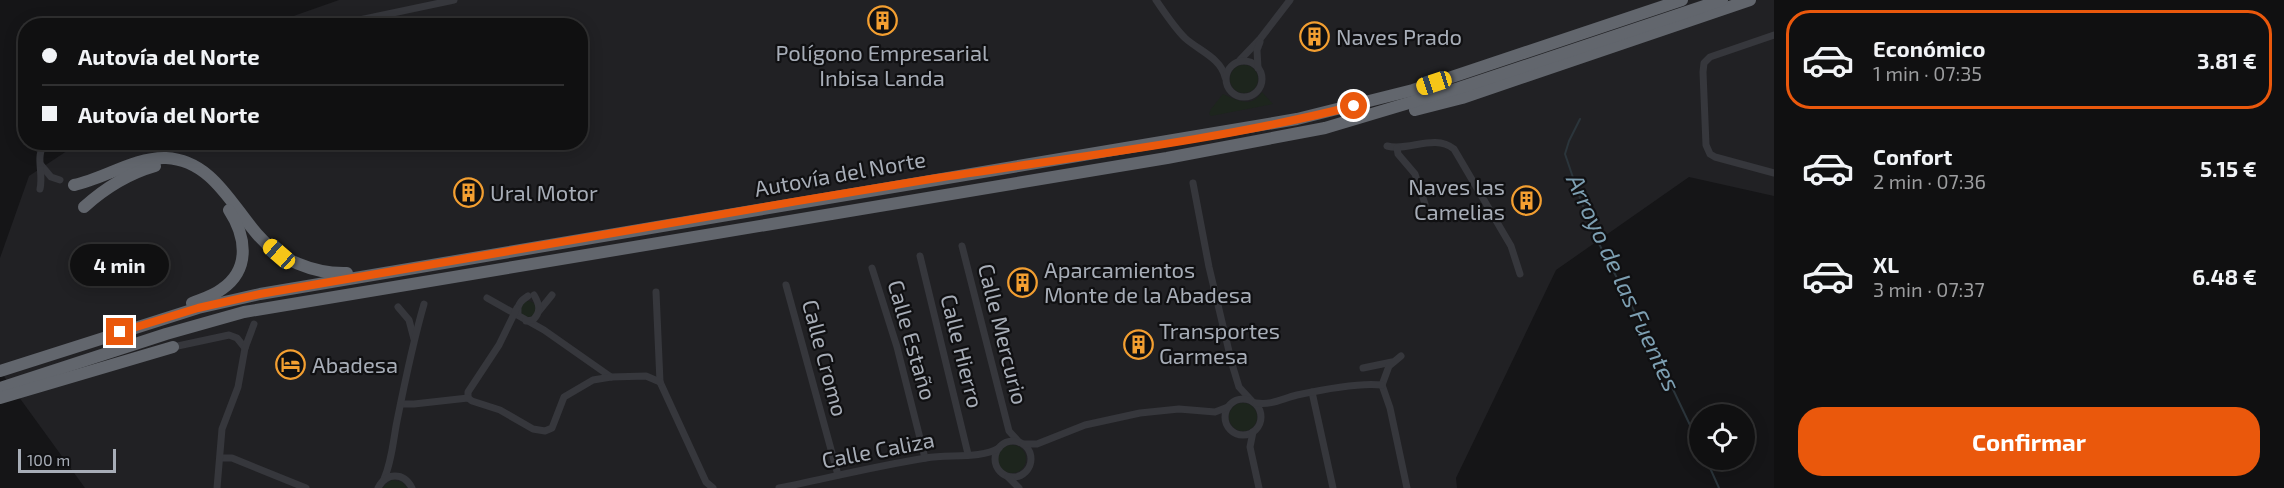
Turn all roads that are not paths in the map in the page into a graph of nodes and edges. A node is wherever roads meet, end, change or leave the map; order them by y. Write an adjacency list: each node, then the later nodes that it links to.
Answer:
1 (454, 0): 7 (street)
2 (1156, 0): 10 (street)
3 (1290, 0): 9 (street)
4 (1682, 0): 29 (highway, Autovía del Norte)
5 (1722, 0): 14 (highway, Autovía del Norte)
6 (1750, 0): 14 (highway)
7 (369, 18)
8 (1774, 35): 19 (street)
9 (1260, 39): 11 (street); 12 (street)
10 (1212, 58): 11 (street); 13 (street)
11 (1237, 62): 12 (street); 13 (street)
12 (1258, 68): 13 (street)
13 (1225, 77)
14 (1324, 128): 56 (highway, Autovía del Norte)
15 (1387, 146): 16 (street)
16 (1397, 148): 24 (street); 30 (street)
17 (41, 150): 18 (street)
18 (40, 163): 20 (street); 23 (street)
19 (1774, 173)
20 (60, 180)
21 (1193, 183): 55 (street)
22 (74, 185): 29 (highway)
23 (40, 189)
24 (1425, 204)
25 (84, 207): 39 (highway)
26 (962, 246): 67 (street, Calle Mercurio)
27 (920, 256): 74 (street, Calle Hierro)
28 (872, 268): 77 (street, Calle Estaño)
29 (390, 271): 39 (highway, Autovía del Norte)
30 (1520, 274)
31 (786, 285): 81 (street, Calle Cromo)
32 (656, 292): 53 (street)
33 (552, 295): 38 (street)
34 (487, 298): 37 (street)
35 (424, 304): 43 (street)
36 (398, 306): 43 (street)
37 (516, 311): 38 (street); 40 (street); 59 (street)
38 (538, 313): 40 (street); 42 (street)
39 (165, 318): 50 (highway, Autovía del Norte)
40 (524, 320): 42 (street)
41 (255, 324): 45 (street)
42 (543, 330): 48 (street)
43 (414, 339): 61 (street)
44 (173, 347): 45 (street); 58 (highway)
45 (245, 348): 76 (street)
46 (1401, 356): 47 (street)
47 (1392, 362): 49 (street); 54 (street)
48 (594, 364): 51 (street); 52 (street)
49 (1363, 368)
50 (0, 371)
51 (611, 377): 52 (street); 53 (street)
52 (593, 380): 59 (street)
53 (660, 382): 84 (street)
54 (1382, 385): 57 (street); 93 (street)
55 (1239, 387): 60 (street); 62 (street)
56 (0, 388)
57 (1312, 392): 63 (street); 92 (street)
58 (0, 398)
59 (468, 398): 61 (street)
60 (1253, 402): 62 (street); 63 (street); 65 (street)
61 (400, 404): 79 (street)
62 (1229, 405): 64 (street); 66 (street)
63 (1269, 405): 65 (street)
64 (1215, 412): 66 (street); 71 (street)
65 (1261, 418): 68 (street)
66 (1227, 424): 69 (street)
67 (1009, 431): 70 (street, Calle Mercurio); 72 (street, Calle Mercurio)
68 (1253, 432): 69 (street); 73 (street)
69 (1239, 434): 73 (street)
70 (1022, 443): 71 (street); 72 (street); 78 (street)
71 (1036, 444): 78 (street)
72 (1000, 447): 75 (street, Calle Caliza); 80 (street)
73 (1250, 447): 91 (street)
74 (968, 454): 75 (street, Calle Caliza); 77 (street, Calle Caliza)
75 (984, 455): 80 (street)
76 (220, 458): 85 (street); 86 (street)
77 (925, 458): 81 (street, Calle Caliza)
78 (1032, 460): 80 (street)
79 (391, 463): 82 (street); 83 (street)
80 (996, 466)
81 (838, 475): 90 (street, Calle Caliza)
82 (402, 477): 83 (street); 88 (street)
83 (384, 479): 87 (street)
84 (706, 485): 89 (street)
85 (217, 488)
86 (306, 488)
87 (378, 488)
88 (412, 488)
89 (713, 488)
90 (779, 488)
91 (1259, 488)
92 (1334, 488)
93 (1407, 488)

